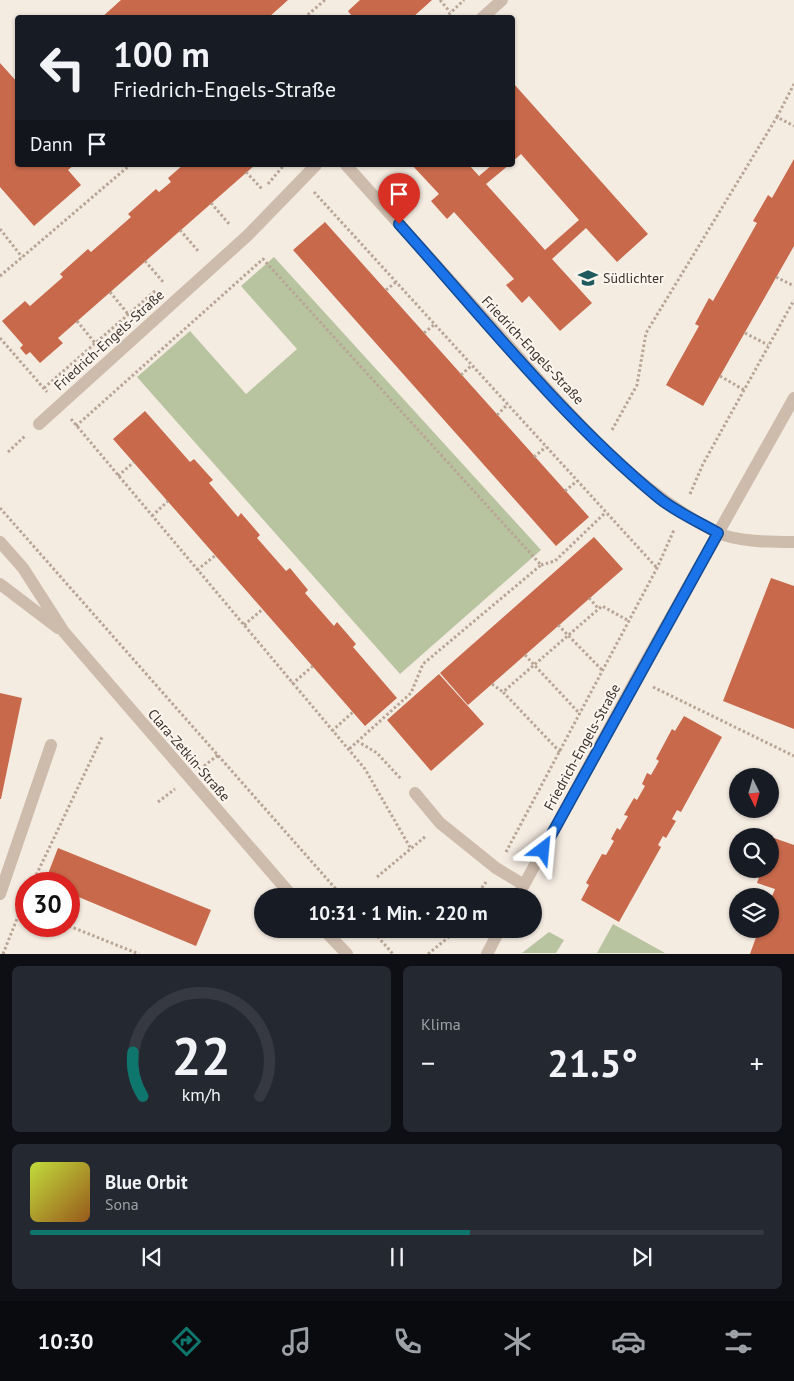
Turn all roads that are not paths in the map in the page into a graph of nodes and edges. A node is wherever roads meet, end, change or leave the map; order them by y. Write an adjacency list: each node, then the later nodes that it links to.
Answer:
1 (502, 0): 2 (street)
2 (485, 15)
3 (314, 167): 6 (street, Friedrich-Engels-Straße)
4 (348, 167): 7 (street, Friedrich-Engels-Straße)
5 (794, 398): 7 (street, Friedrich-Engels-Straße)
6 (39, 424)
7 (718, 533): 9 (street); 16 (street, Friedrich-Engels-Straße)
8 (0, 542): 11 (street, Clara-Zetkin-Straße)
9 (794, 542)
10 (0, 584): 11 (street, Clara-Zetkin-Straße)
11 (64, 632): 14 (street, Clara-Zetkin-Straße)
12 (51, 745): 17 (street)
13 (416, 793): 15 (street)
14 (285, 888)
15 (518, 888)
16 (523, 888)
17 (0, 894)
18 (332, 938): 20 (street)
19 (495, 938): 21 (street)
20 (347, 954)
21 (487, 954)

